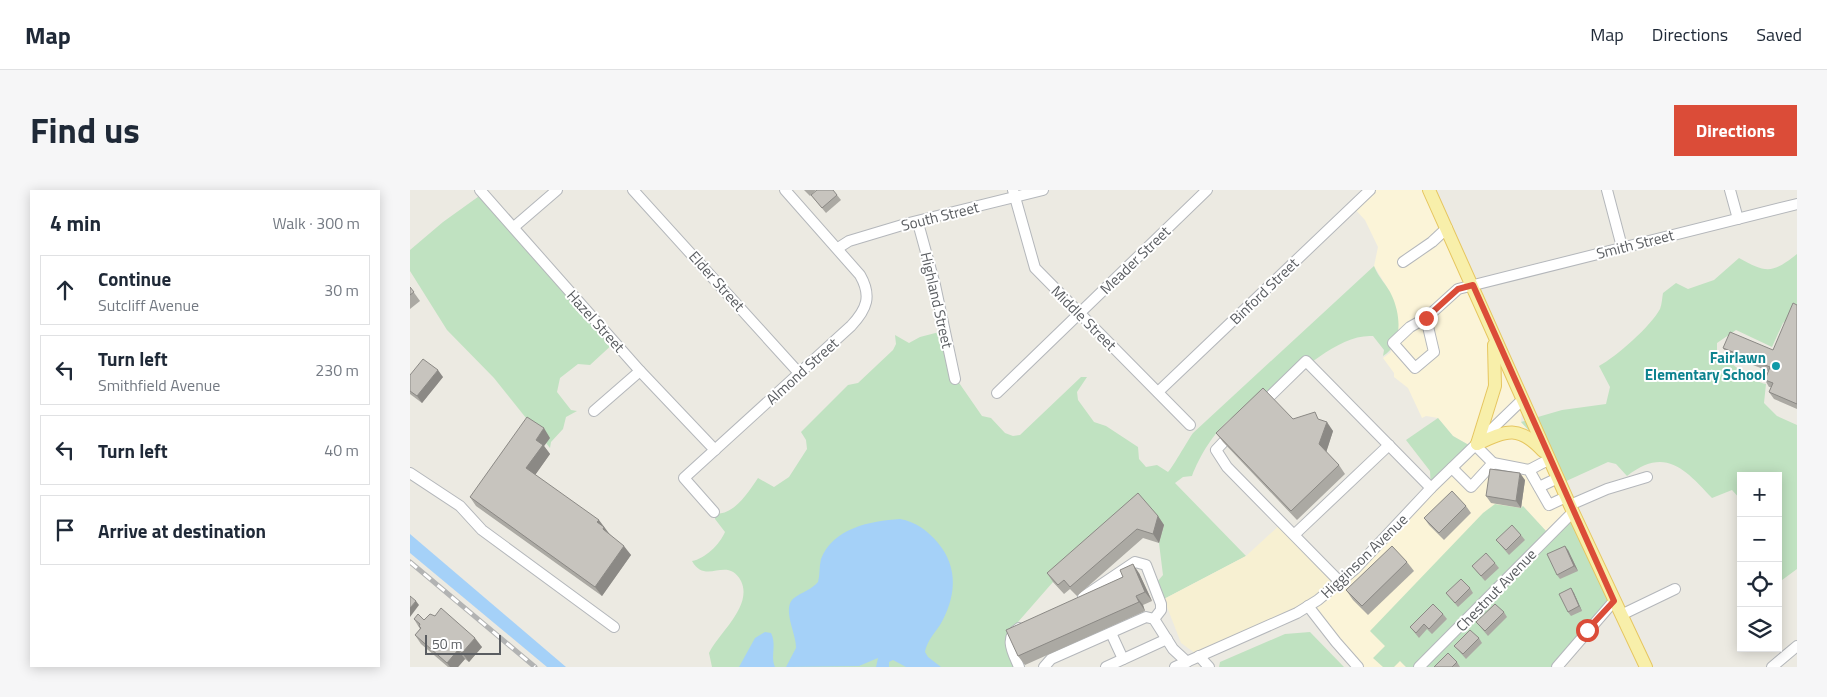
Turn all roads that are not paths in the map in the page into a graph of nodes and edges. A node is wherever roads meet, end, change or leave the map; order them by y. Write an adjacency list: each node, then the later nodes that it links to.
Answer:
1 (480, 190): 15 (street, Hazel Street)
2 (557, 190): 15 (street)
3 (633, 190): 25 (street, Elder Street)
4 (785, 190): 18 (street, Almond Street)
5 (1043, 190): 11 (street, South Street)
6 (1207, 190): 21 (street, Meader Street)
7 (1370, 190): 27 (street, Binford Street)
8 (1429, 190): 16 (main road)
9 (1607, 190): 17 (street)
10 (1730, 190): 13 (street)
11 (1014, 194): 14 (street, South Street); 21 (street, Middle Street)
12 (1797, 204): 13 (street, Smith Street)
13 (1738, 219): 17 (street, Smith Street)
14 (918, 222): 18 (street, South Street); 26 (street, Highland Street)
15 (514, 227): 24 (street, Hazel Street)
16 (1447, 228): 19 (street); 20 (main road)
17 (1622, 247): 20 (street, Smith Street)
18 (838, 248): 25 (street, Almond Street)
19 (1403, 262)
20 (1473, 285): 22 (street, Smith Street); 23 (main road)
21 (1079, 314): 27 (street, Middle Street); 28 (street, Meader Street)
22 (1426, 318): 22 (street, Smith Street)
23 (1493, 332): 29 (main road); 35 (main road)
24 (640, 371): 30 (street); 36 (street, Hazel Street)
25 (799, 373): 36 (street, Almond Street)
26 (955, 379)
27 (1158, 392): 32 (street, Middle Street)
28 (997, 393)
29 (1522, 400): 35 (street, Higginson Avenue); 37 (main road)
30 (594, 411)
31 (1249, 414): 34 (street)
32 (1190, 425)
33 (1236, 428): 48 (street)
34 (1389, 445): 45 (street); 48 (street)
35 (1477, 445): 37 (main road); 38 (street); 39 (street, Higginson Avenue)
36 (715, 450): 47 (street, Almond Street)
37 (1550, 459): 40 (street); 43 (main road)
38 (1493, 463): 39 (street); 40 (street)
39 (1452, 468): 45 (street, Higginson Avenue)
40 (1530, 470): 44 (street)
41 (410, 473): 57 (street)
42 (1647, 477): 46 (street)
43 (1558, 478): 44 (street); 46 (main road)
44 (1539, 487): 46 (street)
45 (1431, 488): 49 (street, Higginson Avenue)
46 (1570, 504): 51 (main road); 72 (street, Chestnut Avenue)
47 (714, 512)
48 (1295, 534): 49 (street)
49 (1340, 582): 53 (street, Higginson Avenue)
50 (1675, 590): 54 (street)
51 (1614, 601): 54 (main road); 73 (street)
52 (1070, 604): 55 (street)
53 (1308, 606): 62 (street, Higginson Avenue); 71 (street)
54 (1621, 615): 74 (main road)
55 (1154, 619): 58 (street); 59 (street)
56 (1025, 625): 65 (street)
57 (614, 627)
58 (1111, 633): 63 (street); 66 (street)
59 (1167, 639): 61 (street); 63 (street)
60 (1797, 646): 75 (street)
61 (1173, 649): 64 (street); 68 (street)
62 (1199, 656): 64 (street, Higginson Avenue); 70 (street)
63 (1123, 659): 67 (street)
64 (1187, 662): 69 (street, Higginson Avenue)
65 (1019, 667)
66 (1044, 667)
67 (1106, 667)
68 (1169, 667)
69 (1175, 667)
70 (1209, 667)
71 (1358, 667)
72 (1419, 667)
73 (1557, 667)
74 (1646, 667)
75 (1772, 667)

